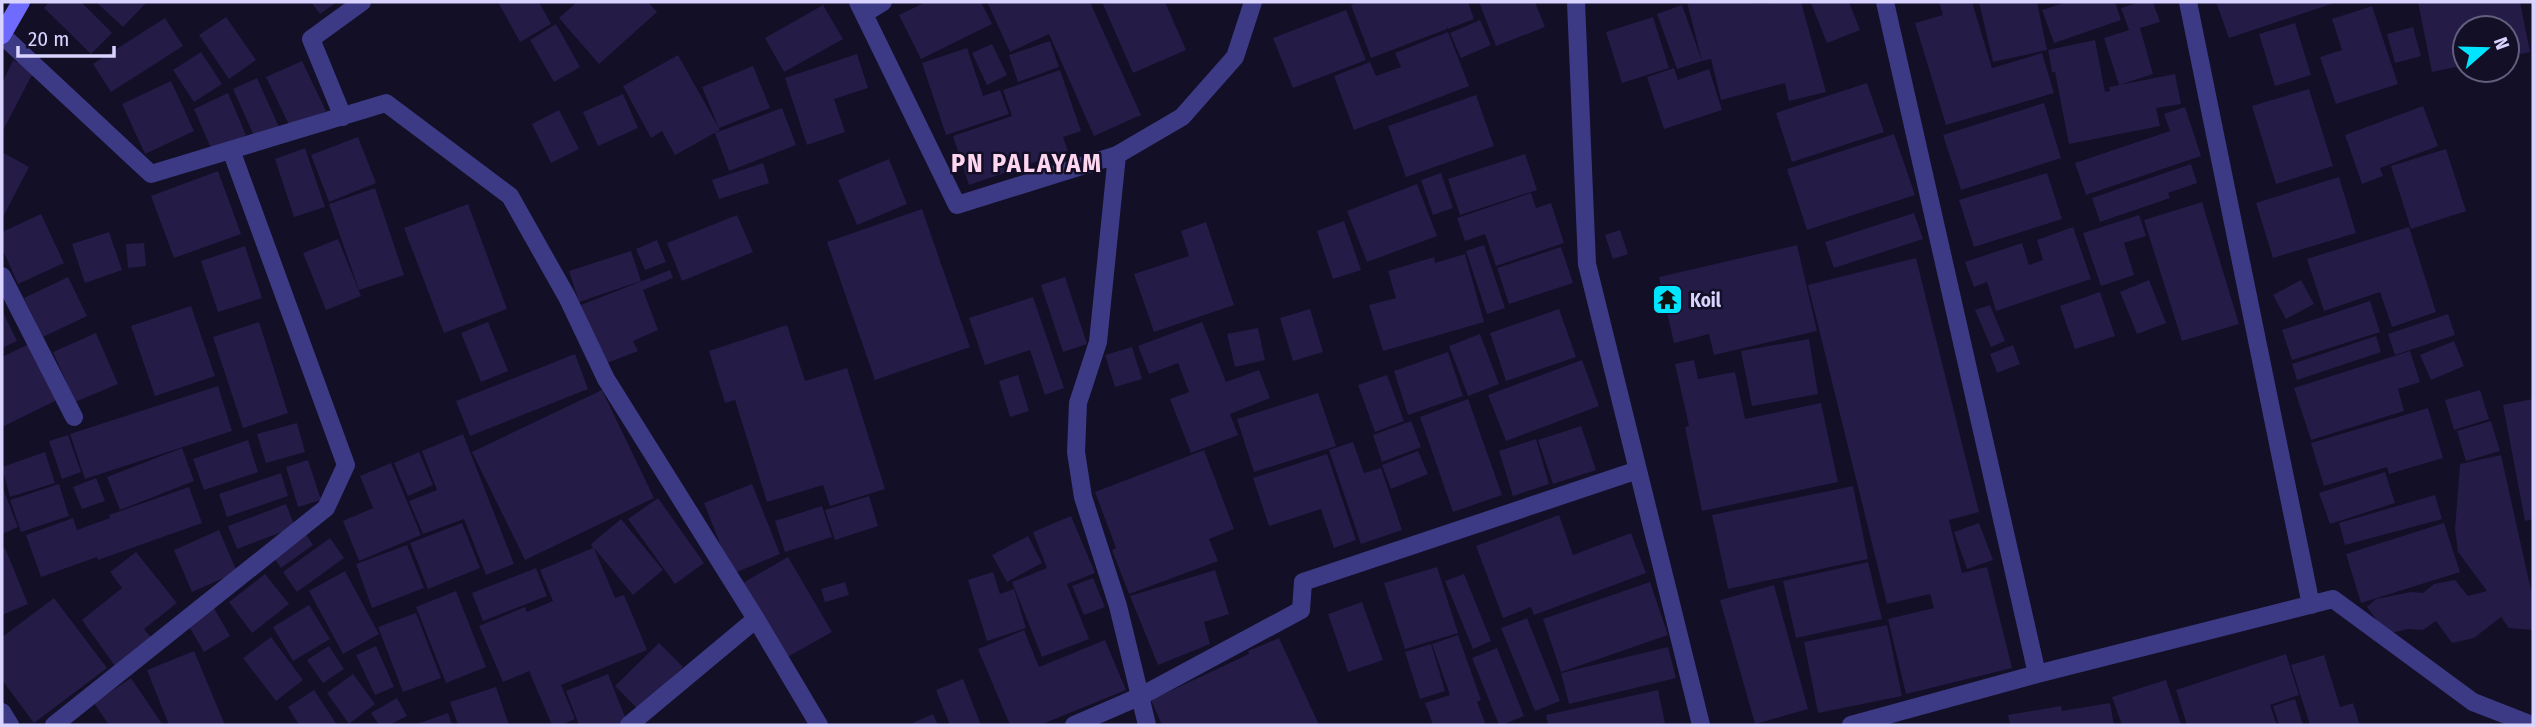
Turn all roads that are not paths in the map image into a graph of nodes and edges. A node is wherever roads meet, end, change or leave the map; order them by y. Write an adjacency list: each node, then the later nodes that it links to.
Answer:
1 (21, 2): 9 (street)
2 (362, 2): 10 (street)
3 (883, 2): 8 (street)
4 (1253, 2): 12 (street)
5 (1576, 2): 15 (street)
6 (1885, 2): 18 (street)
7 (2188, 2): 16 (street)
8 (861, 7): 12 (street)
9 (2, 35): 11 (street)
10 (343, 117): 11 (street); 17 (street)
11 (231, 150): 22 (street)
12 (1117, 155): 19 (street)
13 (2, 276): 14 (street)
14 (74, 417)
15 (1638, 470): 19 (street); 27 (street)
16 (2311, 605): 18 (street); 29 (street)
17 (756, 619): 23 (street); 24 (street)
18 (2037, 674): 28 (street)
19 (1141, 696): 25 (street); 26 (street)
20 (2, 712): 21 (street)
21 (10, 725)
22 (54, 725)
23 (629, 725)
24 (819, 725)
25 (1074, 725)
26 (1147, 725)
27 (1701, 725)
28 (1852, 725)
29 (2532, 725)

